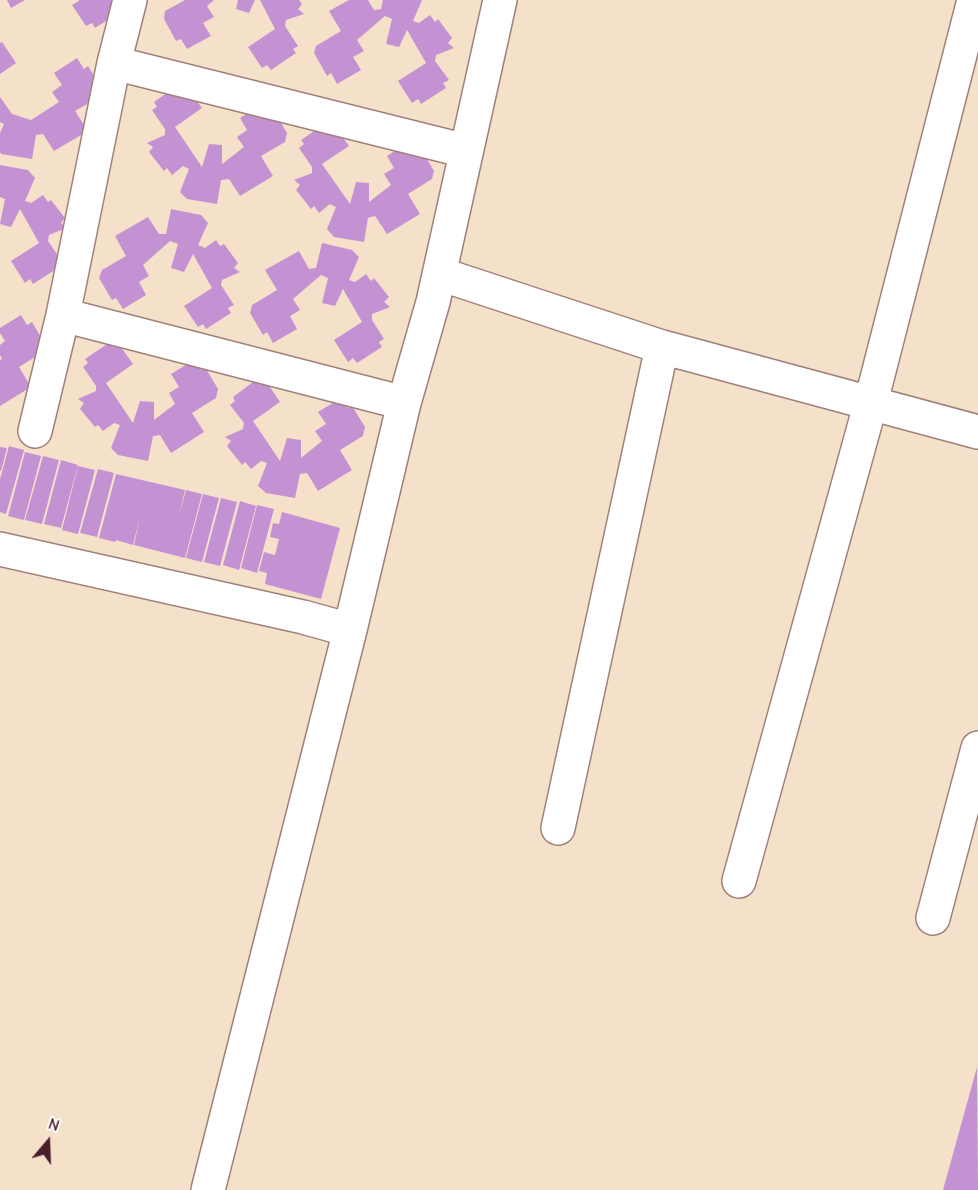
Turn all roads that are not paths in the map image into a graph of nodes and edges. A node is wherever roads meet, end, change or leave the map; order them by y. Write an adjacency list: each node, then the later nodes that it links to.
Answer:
1 (130, 0): 4 (street)
2 (500, 0): 5 (street)
3 (974, 0): 9 (street)
4 (114, 63): 5 (street); 7 (street)
5 (466, 151): 6 (street)
6 (440, 274): 8 (street); 10 (street)
7 (63, 315): 10 (street); 11 (street)
8 (662, 347): 9 (street); 16 (street)
9 (871, 402): 12 (street); 17 (street)
10 (405, 404): 14 (street)
11 (35, 431)
12 (978, 432)
13 (0, 549): 14 (street)
14 (350, 630): 19 (street)
15 (978, 748): 18 (street)
16 (558, 828)
17 (739, 880)
18 (933, 918)
19 (208, 1190)

